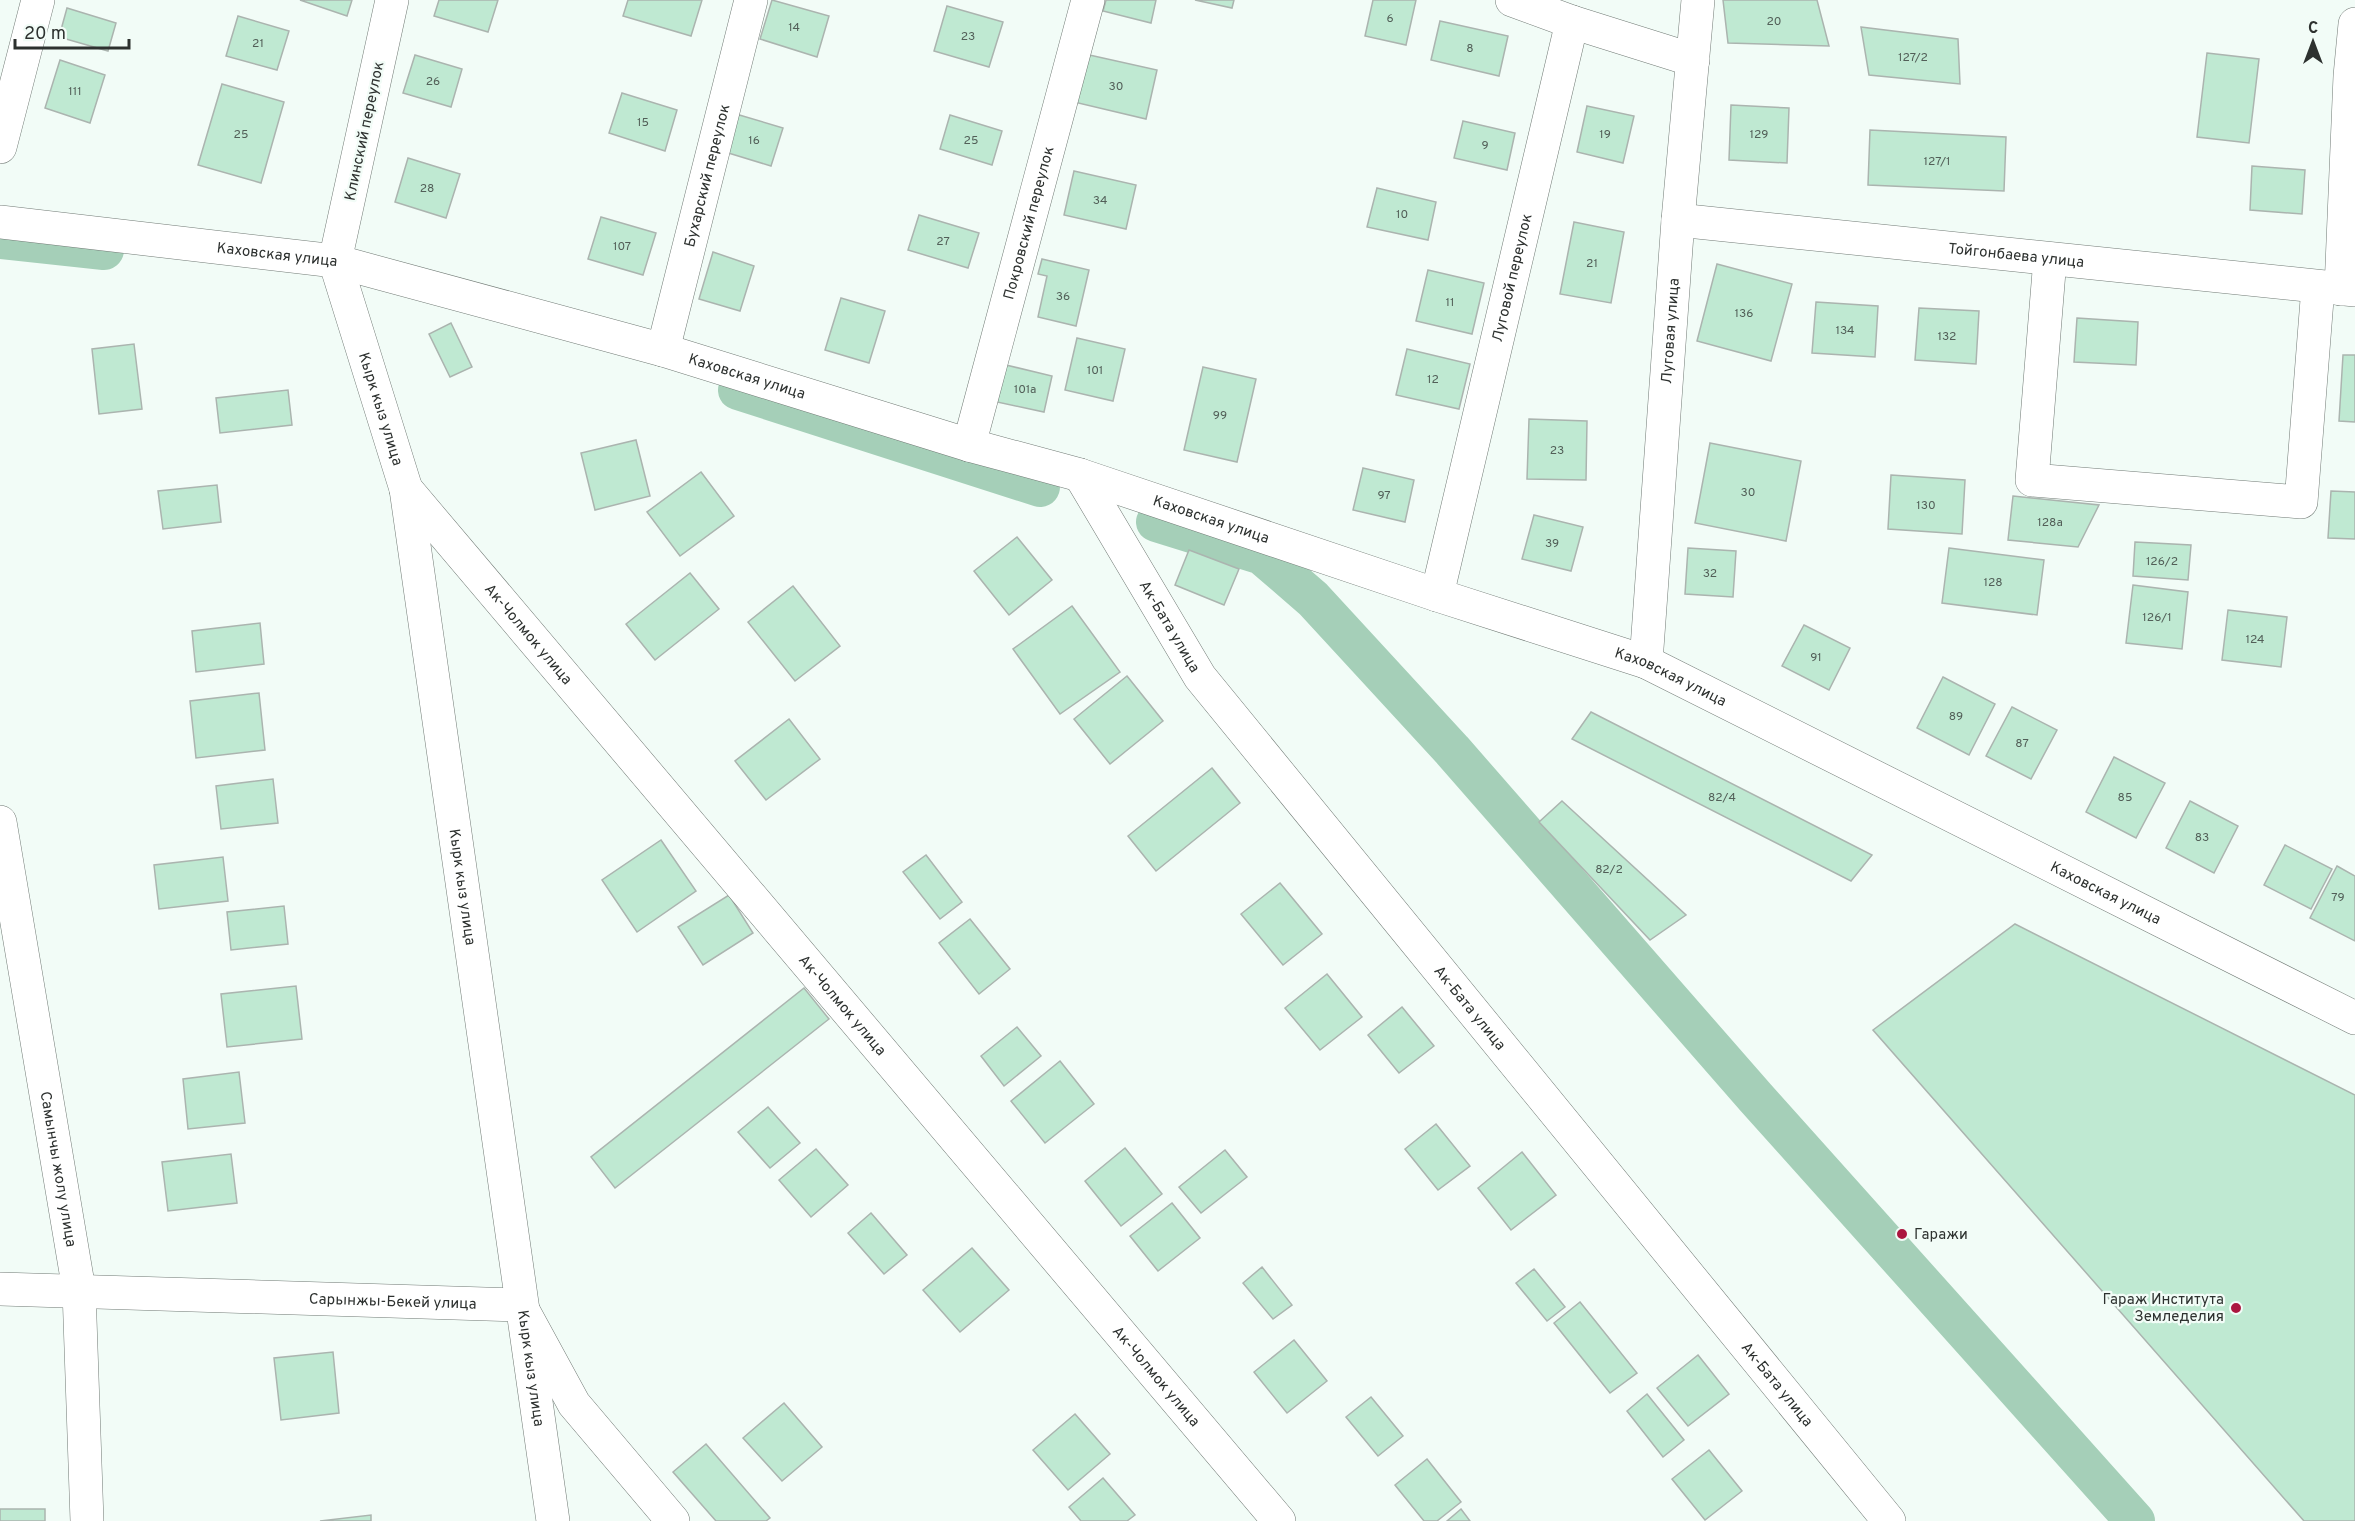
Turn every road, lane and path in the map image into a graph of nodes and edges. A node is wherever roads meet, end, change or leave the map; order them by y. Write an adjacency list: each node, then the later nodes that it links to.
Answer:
1 (38, 0): 10 (street)
2 (392, 0): 14 (street, Клинский переулок)
3 (751, 0): 16 (street, Бухарский переулок)
4 (1088, 0): 17 (street, Покровский переулок)
5 (1512, 0): 7 (street)
6 (1698, 0): 9 (street, Луговая улица)
7 (1572, 22): 9 (street); 20 (street, Луговой переулок)
8 (2355, 24): 15 (street)
9 (1693, 60): 11 (street, Луговая улица)
10 (0, 147)
11 (1678, 220): 13 (street, Тойгонбаева улица); 21 (street, Луговая улица)
12 (0, 222): 14 (street, Каховская улица)
13 (2050, 259): 15 (street, Тойгонбаева улица); 15 (street)
14 (335, 261): 16 (street, Каховская улица); 19 (street, Кырк кыз улица)
15 (2338, 289)
16 (663, 350): 17 (street, Каховская улица)
17 (969, 446): 18 (street, Каховская улица)
18 (1080, 475): 20 (street, Каховская улица); 31 (street, Ак-Бата улица)
19 (406, 489): 26 (street, Кырк кыз улица); 30 (street, Ак-Чолмок улица)
20 (1437, 596): 21 (street, Каховская улица)
21 (1646, 662): 23 (street, Каховская улица)
22 (0, 822): 25 (street, Самынчы жолу улица)
23 (2355, 1018)
24 (0, 1289): 25 (street, Сарынжы-Бекей улица)
25 (79, 1290): 26 (street, Сарынжы-Бекей улица); 27 (street, Самынчы жолу улица)
26 (520, 1305): 28 (street, Кырк кыз улица); 29 (street)
27 (87, 1521)
28 (553, 1521)
29 (673, 1521)
30 (1279, 1521)
31 (1889, 1521)

